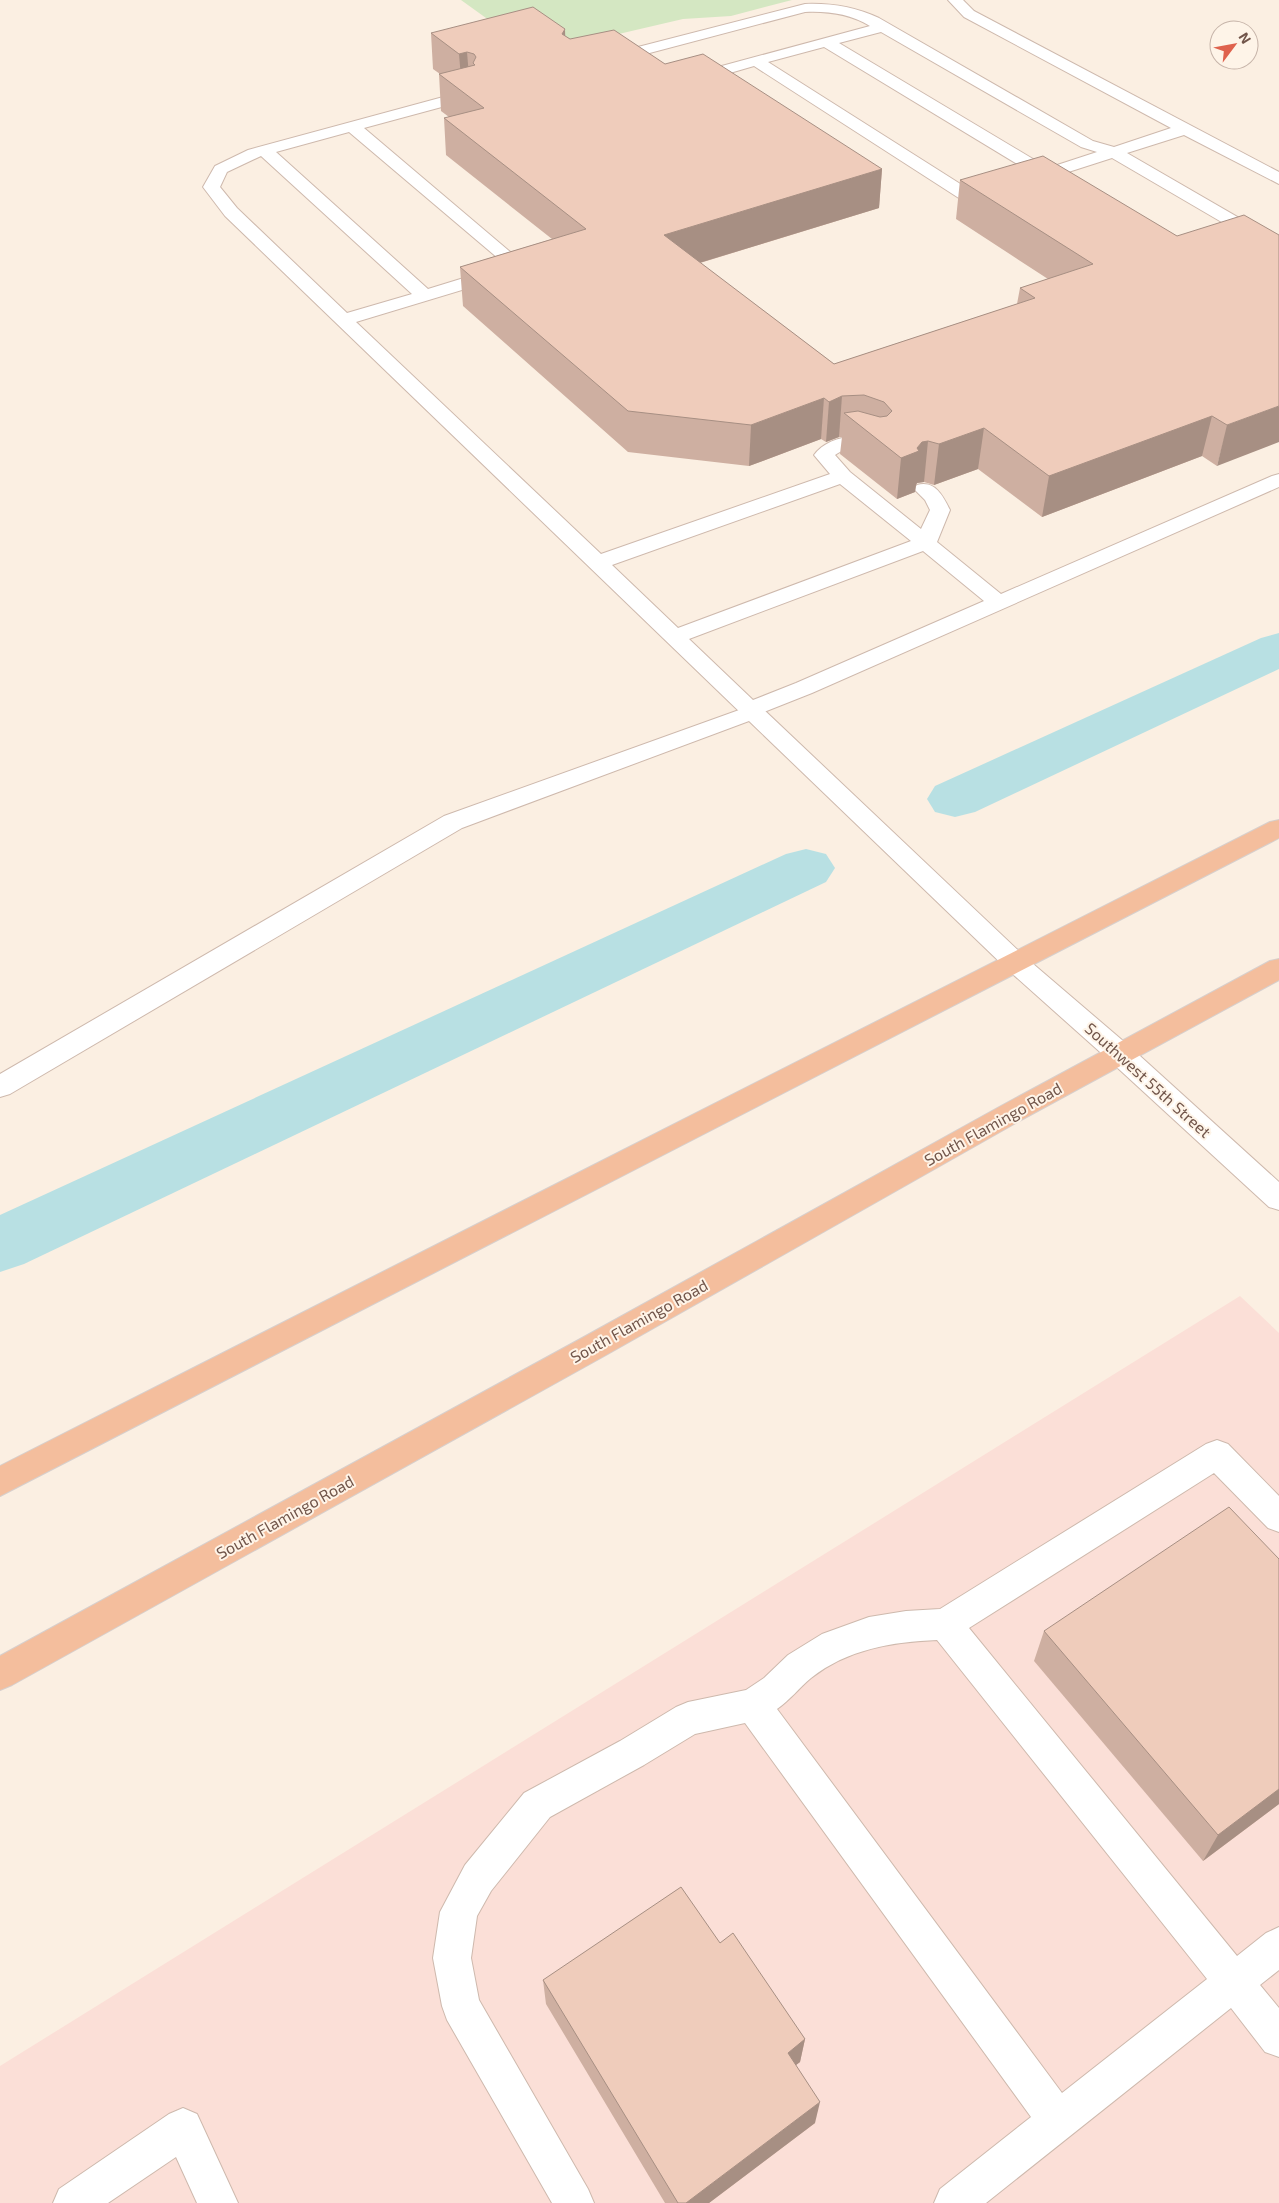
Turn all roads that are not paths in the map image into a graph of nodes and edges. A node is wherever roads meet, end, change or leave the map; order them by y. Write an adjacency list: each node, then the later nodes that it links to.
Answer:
1 (955, 0): 9 (street)
2 (883, 27): 3 (street); 5 (street); 11 (street)
3 (826, 42): 4 (street); 12 (street)
4 (756, 61): 6 (street); 12 (street)
5 (590, 64)
6 (723, 70)
7 (469, 95): 8 (street)
8 (353, 127): 10 (street); 16 (street)
9 (1185, 129): 11 (street); 13 (street)
10 (264, 150): 16 (street); 17 (street, Southwest 55th Street)
11 (1114, 152): 12 (street); 15 (street)
12 (1046, 174): 14 (street)
13 (1279, 179)
14 (1071, 189)
15 (1279, 248)
16 (425, 296): 17 (street)
17 (344, 320): 23 (street, Southwest 55th Street)
18 (876, 451): 19 (street)
19 (843, 476): 22 (street); 23 (street)
20 (1279, 480): 24 (street)
21 (924, 489): 22 (street)
22 (926, 543): 24 (street); 25 (street)
23 (596, 563): 25 (street, Southwest 55th Street)
24 (998, 602): 26 (street)
25 (674, 637): 26 (street, Southwest 55th Street)
26 (752, 711): 28 (street, Southwest 55th Street); 31 (street)
27 (1279, 828): 28 (highway)
28 (1016, 963): 30 (street, Southwest 55th Street); 33 (highway)
29 (1279, 968): 30 (highway, South Flamingo Road)
30 (1120, 1053): 32 (street, Southwest 55th Street); 36 (highway, South Flamingo Road)
31 (0, 1087)
32 (1279, 1199)
33 (0, 1482)
34 (1279, 1518): 35 (street)
35 (945, 1624): 37 (street); 39 (street)
36 (0, 1674)
37 (753, 1705): 41 (street); 44 (street)
38 (1279, 1946): 39 (street)
39 (1232, 1983): 40 (street); 41 (street)
40 (1279, 2038)
41 (1058, 2120): 45 (street)
42 (73, 2203): 43 (street)
43 (218, 2203)
44 (574, 2203)
45 (954, 2203)

